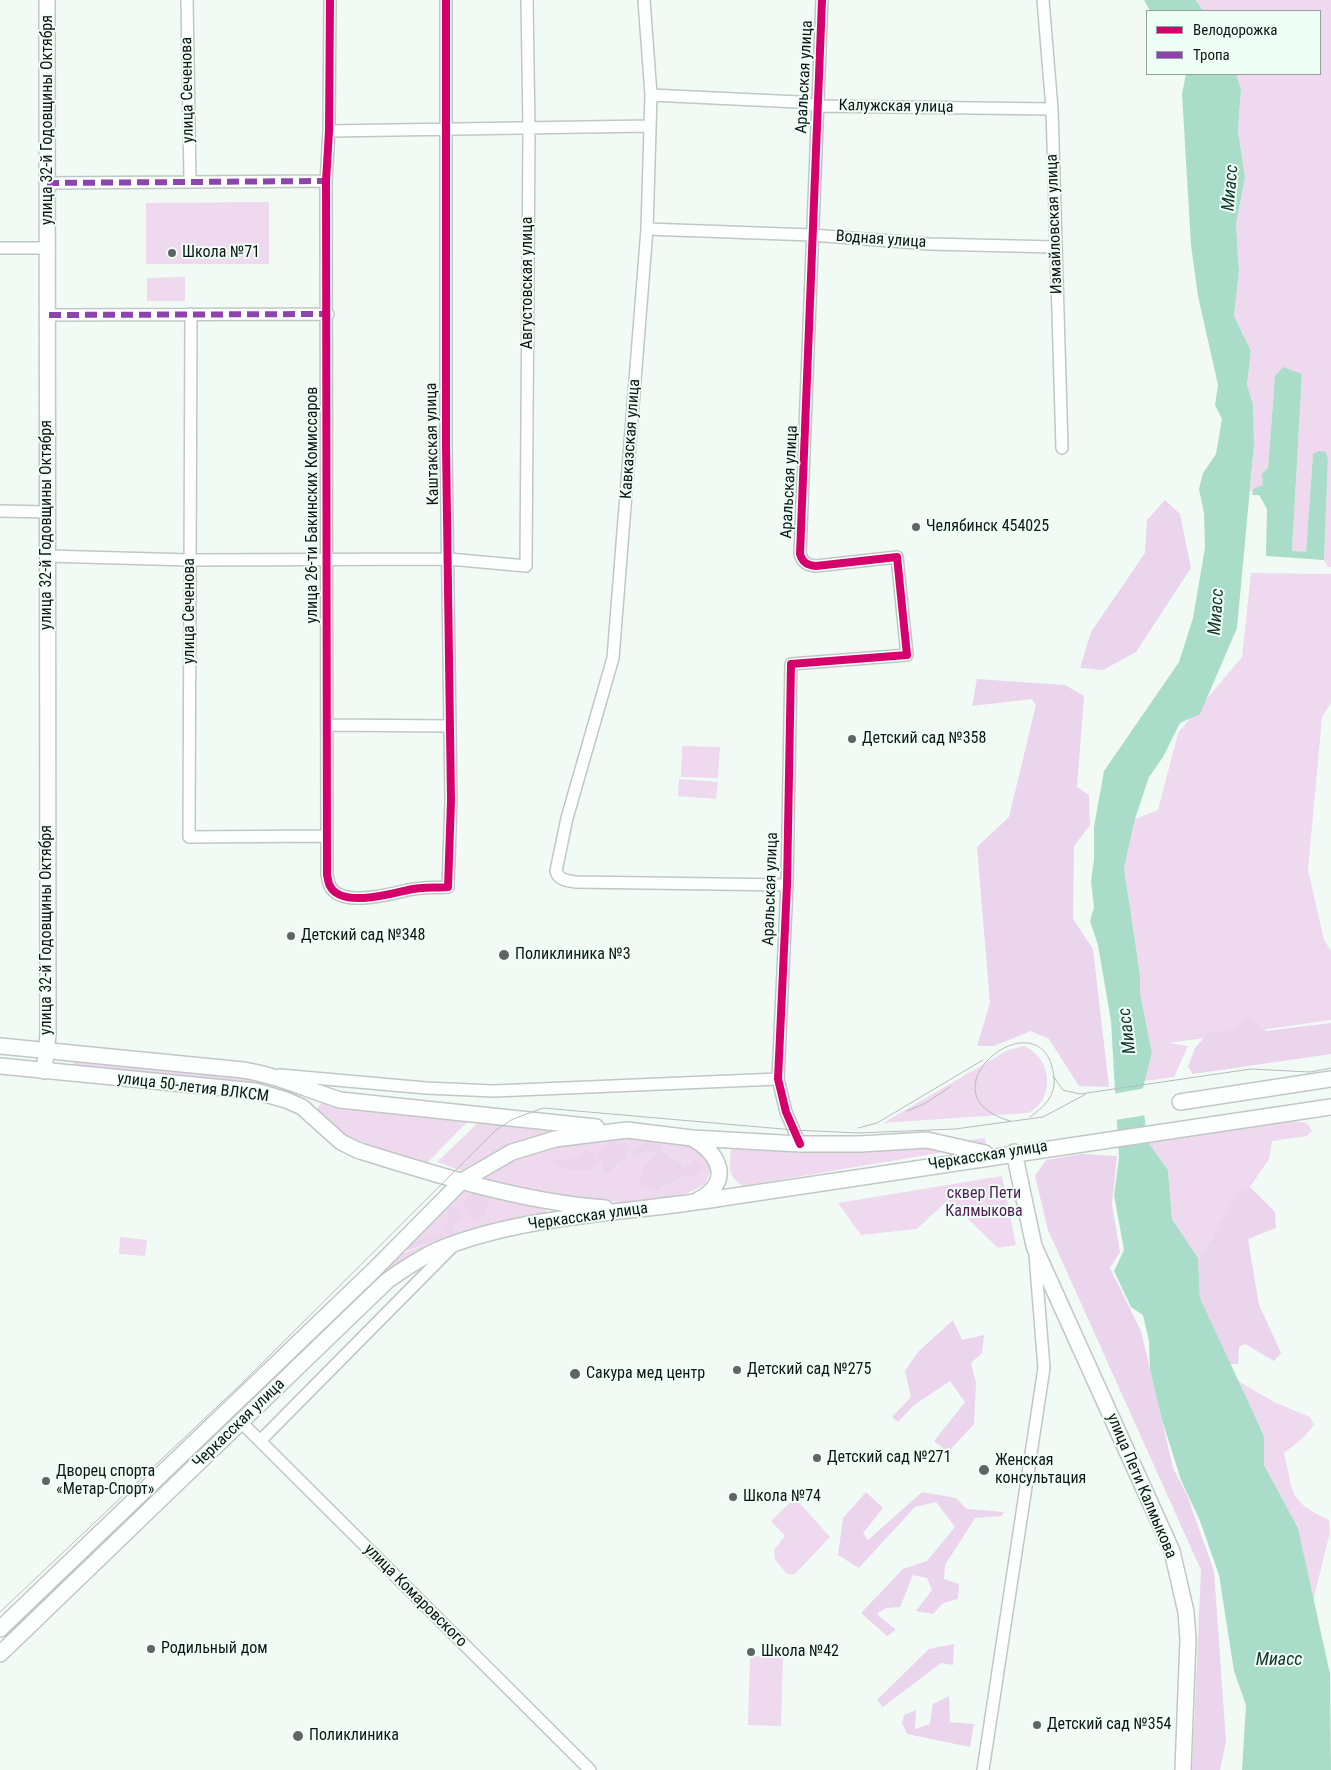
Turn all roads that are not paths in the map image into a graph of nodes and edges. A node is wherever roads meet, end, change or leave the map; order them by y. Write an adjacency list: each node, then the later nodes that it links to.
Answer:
1 (48, 0): 18 (main road, улица 32-й Годовщины Октября)
2 (187, 0): 16 (street, улица Сеченова)
3 (330, 0): 15 (street, улица 26-ти Бакинских Комиссаров)
4 (446, 0): 13 (street, Каштакская улица)
5 (527, 0): 14 (street, Августовская улица)
6 (644, 0): 9 (street, Кавказская улица)
7 (822, 0): 10 (street, Аральская улица)
8 (1043, 0): 11 (street, Измайловская улица)
9 (652, 95): 10 (street, Калужская улица); 12 (street, Кавказская улица)
10 (817, 106): 11 (street, Калужская улица); 20 (street, Аральская улица)
11 (1052, 109): 21 (street, Измайловская улица)
12 (649, 126): 14 (street); 19 (street, Кавказская улица)
13 (446, 129): 14 (street); 15 (street); 32 (street, Каштакская улица)
14 (529, 129): 32 (street, Августовская улица)
15 (329, 131): 17 (street, улица 26-ти Бакинских Комиссаров)
16 (190, 181): 17 (street); 18 (street)
17 (326, 181): 25 (street, улица 26-ти Бакинских Комиссаров)
18 (47, 183): 23 (main road, улица 32-й Годовщины Октября)
19 (647, 229): 20 (street, Водная улица); 37 (street, Кавказская улица)
20 (812, 235): 21 (street, Водная улица); 38 (street, Аральская улица)
21 (1055, 247): 27 (street, Измайловская улица)
22 (0, 248): 23 (street)
23 (49, 248): 26 (main road, улица 32-й Годовщины Октября)
24 (192, 314): 25 (street); 26 (street); 33 (street, улица Сеченова)
25 (328, 314): 31 (street, улица 26-ти Бакинских Комиссаров)
26 (49, 315): 29 (main road, улица 32-й Годовщины Октября)
27 (1062, 448)
28 (0, 510): 29 (street)
29 (47, 512): 30 (main road, улица 32-й Годовщины Октября)
30 (47, 556): 33 (street); 41 (main road, улица 32-й Годовщины Октября)
31 (326, 559): 32 (street); 33 (street); 34 (street, улица 26-ти Бакинских Комиссаров)
32 (449, 559): 35 (street, Каштакская улица)
33 (190, 560): 36 (street, улица Сеченова)
34 (328, 725): 35 (street); 36 (street, улица 26-ти Бакинских Комиссаров)
35 (449, 726): 39 (street, Каштакская улица)
36 (327, 836): 39 (street, улица 26-ти Бакинских Комиссаров)
37 (556, 872): 38 (street, Аральская улица)
38 (786, 885): 45 (street, Аральская улица)
39 (448, 887)
40 (0, 1046): 41 (main road, улица 50-летия ВЛКСМ)
41 (46, 1050): 43 (main road, улица 32-й Годовщины Октября); 44 (main road, улица 50-летия ВЛКСМ)
42 (0, 1066): 43 (main road, улица 50-летия ВЛКСМ)
43 (44, 1071): 54 (main road, улица 50-летия ВЛКСМ)
44 (264, 1074): 45 (street); 49 (main road, улица 50-летия ВЛКСМ)
45 (778, 1079): 51 (street, Аральская улица)
46 (1331, 1079): 47 (main road)
47 (1180, 1102)
48 (1331, 1107): 52 (main road, Черкасская улица)
49 (627, 1130): 50 (main road, Черкасская улица); 54 (main road, Черкасская улица)
50 (692, 1138): 51 (main road, Черкасская улица); 55 (main road)
51 (800, 1144): 53 (main road, Черкасская улица)
52 (1014, 1152): 53 (main road, Черкасская улица); 58 (main road, улица Пети Калмыкова)
53 (994, 1156): 55 (main road, Черкасская улица)
54 (462, 1182): 56 (main road, улица 50-летия ВЛКСМ); 59 (main road, Черкасская улица)
55 (692, 1203): 56 (main road, Черкасская улица)
56 (632, 1210): 57 (main road, Черкасская улица)
57 (455, 1244): 60 (main road, Черкасская улица); 61 (street)
58 (1034, 1246): 65 (street, улица Пети Калмыкова); 66 (main road, улица Пети Калмыкова)
59 (229, 1410): 60 (main road); 62 (main road, Черкасская улица)
60 (241, 1422): 61 (street, улица Комаровского); 63 (main road, Черкасская улица)
61 (260, 1440): 64 (street, улица Комаровского)
62 (0, 1629)
63 (0, 1654)
64 (590, 1770)
65 (983, 1770)
66 (1183, 1770)

